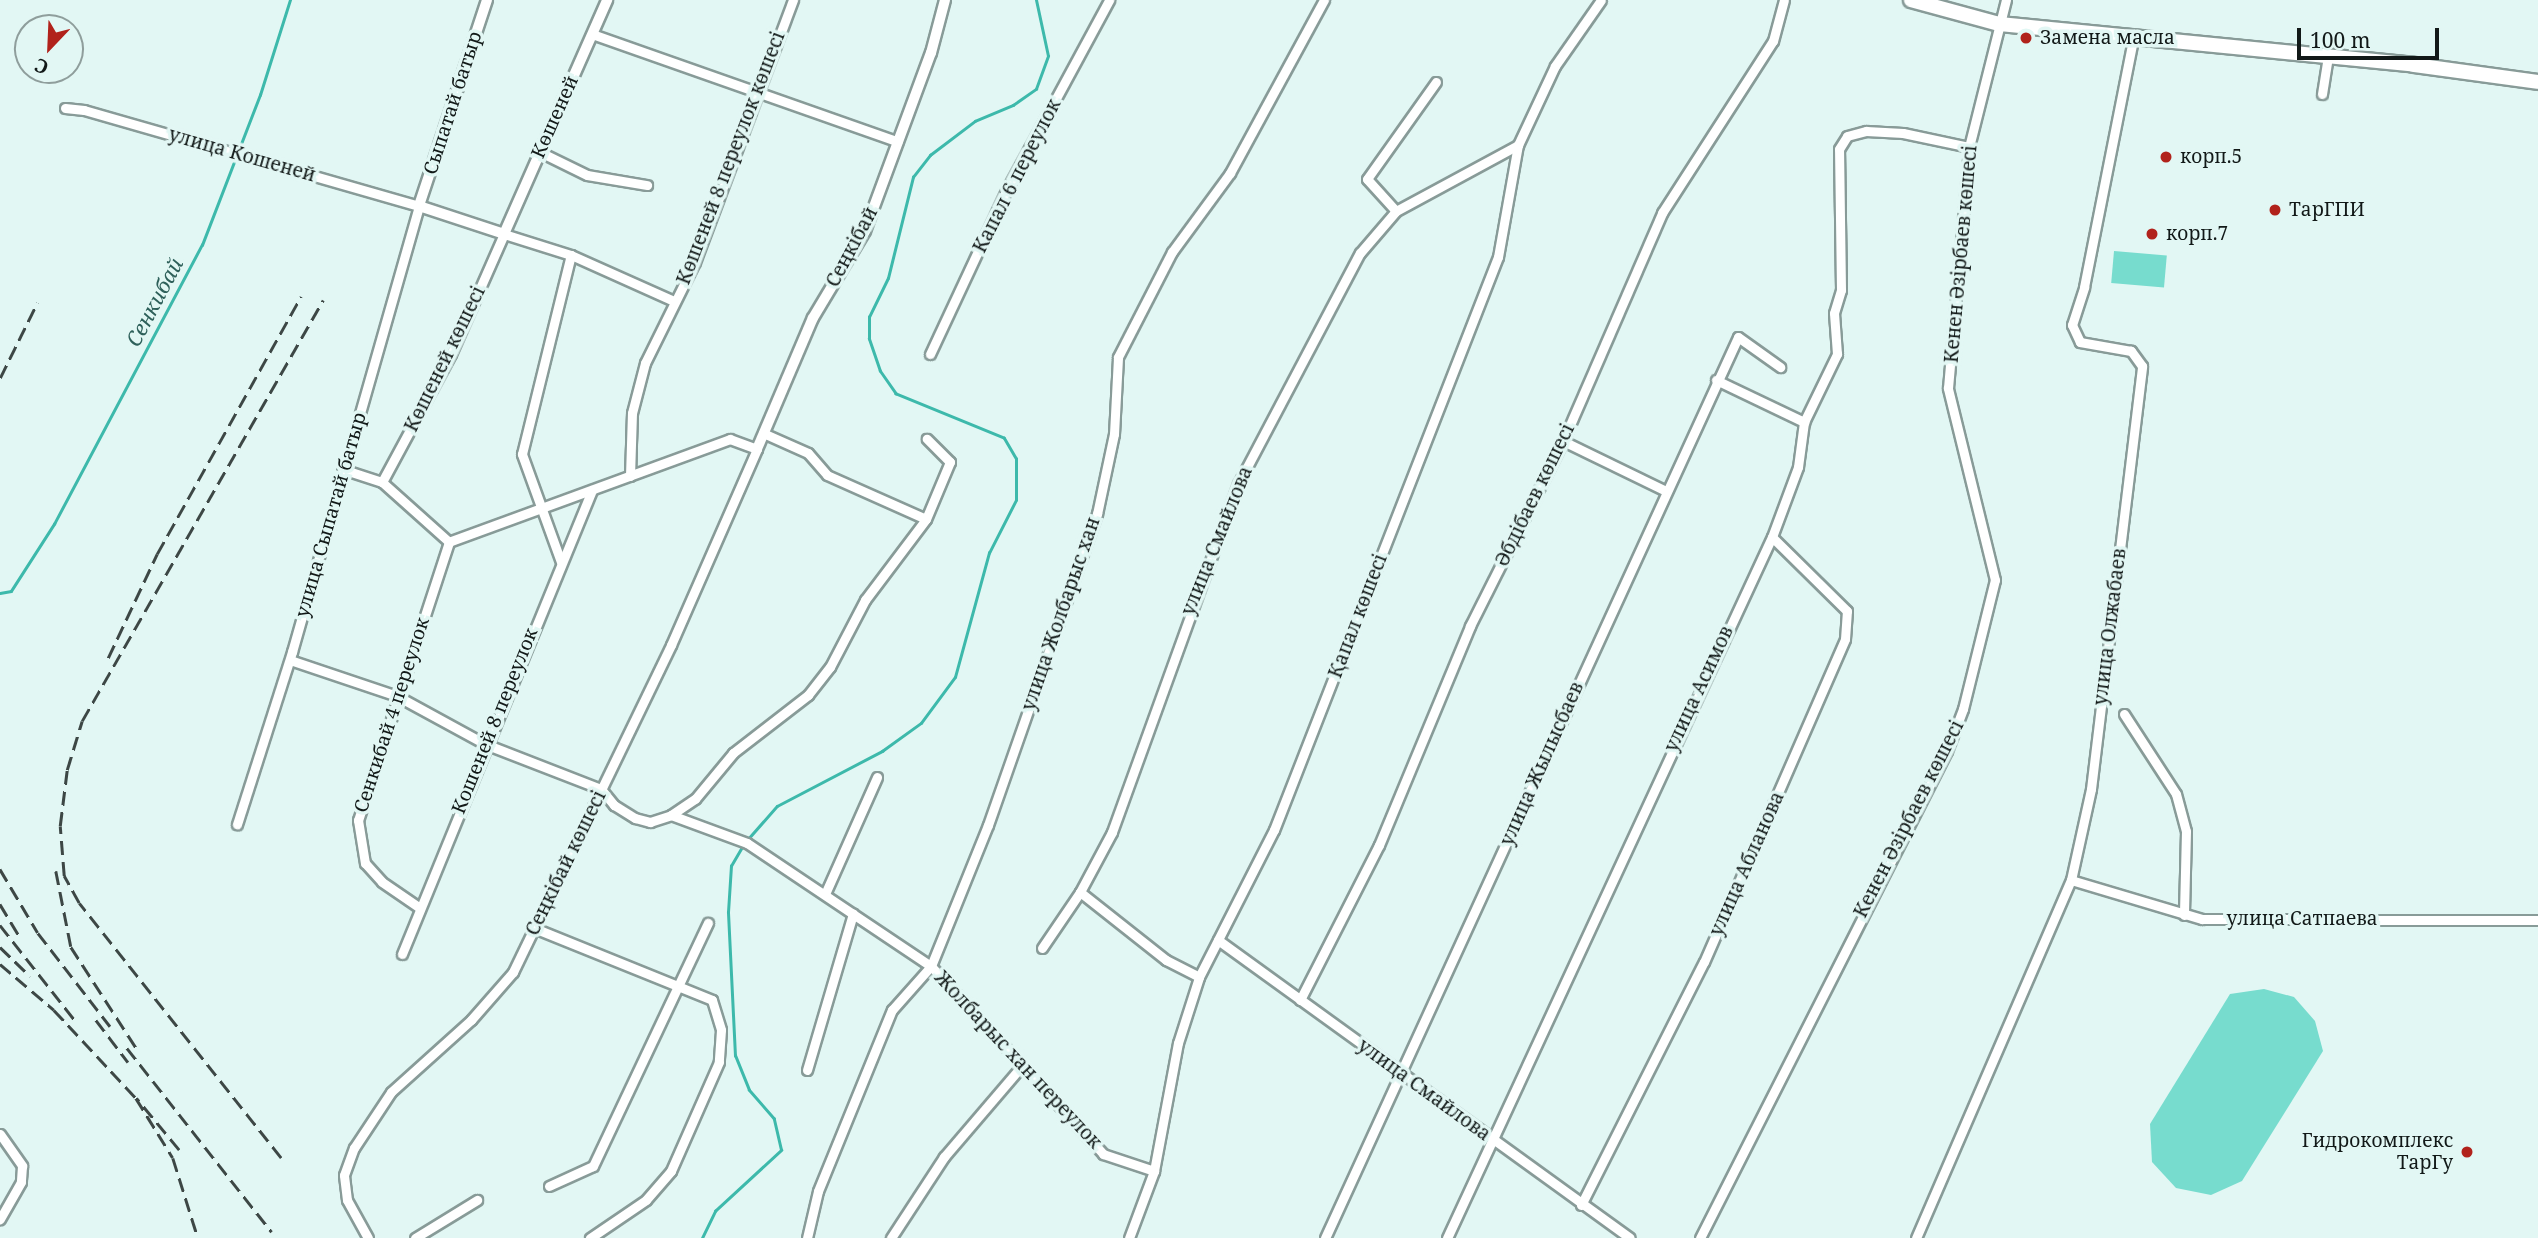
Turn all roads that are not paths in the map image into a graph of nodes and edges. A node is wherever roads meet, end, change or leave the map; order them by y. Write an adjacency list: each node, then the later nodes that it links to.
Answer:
1 (487, 0): 25 (street, Сыпатай батыр)
2 (607, 0): 12 (street, Көшеней)
3 (793, 0): 17 (street, Көшеней 8 переулок көшесі)
4 (945, 0): 20 (street, Сеңкібай)
5 (1109, 0): 30 (street, Капал 6 переулок)
6 (1324, 0): 68 (street, улица Жолбарыс хан)
7 (1601, 0): 21 (street, Қапал көшесі)
8 (1784, 0): 36 (street, Әбдібаев көшесі)
9 (1911, 0): 11 (main road)
10 (2006, 0): 11 (street, Кенен Әзірбаев көшесі)
11 (1999, 24): 13 (main road); 22 (street, Кенен Әзірбаев көшесі)
12 (592, 34): 17 (street); 23 (street, Көшеней)
13 (2133, 40): 14 (main road); 56 (street, улица Олжабаев)
14 (2328, 58): 16 (main road); 18 (street)
15 (1436, 82): 26 (street)
16 (2538, 82)
17 (757, 90): 20 (street); 29 (street, Көшеней 8 переулок көшесі)
18 (2322, 94)
19 (65, 108): 25 (street, улица Кошеней)
20 (898, 142): 34 (street, Сеңкібай)
21 (1518, 145): 26 (street, улица Смайлова); 65 (street, Қапал көшесі)
22 (1969, 146): 33 (street, улица Асимов); 91 (street, Кенен Әзірбаев көшесі)
23 (540, 152): 24 (street); 27 (street, Көшеней)
24 (647, 185)
25 (419, 206): 27 (street); 38 (street, улица Сыпатай батыр)
26 (1396, 211): 57 (street, улица Смайлова)
27 (503, 234): 28 (street); 40 (street, Көшеней көшесі)
28 (571, 255): 29 (street); 43 (street)
29 (674, 301): 39 (street, Көшеней 8 переулок көшесі)
30 (930, 354)
31 (1780, 367): 32 (street, улица Жылысбаев)
32 (1716, 380): 33 (street); 42 (street, улица Жылысбаев)
33 (1804, 422): 45 (street, улица Асимов)
34 (763, 433): 37 (street, Сеңкібай); 44 (street)
35 (927, 439): 44 (street)
36 (1563, 441): 42 (street); 71 (street, Әбдібаев көшесі)
37 (757, 449): 39 (street); 53 (street, Сеңкібай көшесі)
38 (342, 469): 40 (street); 48 (street, улица Сыпатай батыр)
39 (630, 475): 41 (street)
40 (382, 482): 46 (street)
41 (592, 489): 43 (street); 47 (street, Кошеней 8 переулок)
42 (1666, 491): 74 (street, улица Жылысбаев)
43 (543, 507): 46 (street); 47 (street)
44 (926, 519): 54 (street)
45 (1772, 537): 76 (street, улица Асимов); 80 (street, улица Абланова)
46 (449, 542): 49 (street, Сенкибай 4 переулок)
47 (561, 562): 51 (street, Кошеней 8 переулок)
48 (290, 660): 49 (street, Жолбарыс хан переулок); 55 (street, улица Сыпатай батыр)
49 (397, 696): 51 (street, Жолбарыс хан переулок); 59 (street, Сенкибай 4 переулок)
50 (2124, 714): 61 (street)
51 (485, 744): 53 (street, Жолбарыс хан переулок); 59 (street, Кошеней 8 переулок)
52 (877, 777): 58 (street)
53 (601, 789): 54 (street, Жолбарыс хан переулок); 64 (street, Сеңкібай көшесі)
54 (671, 815): 58 (street, Жолбарыс хан переулок)
55 (237, 824)
56 (2071, 880): 61 (street, улица Сатпаева); 92 (street, улица Олжабаев)
57 (1080, 892): 66 (street, улица Смайлова); 69 (street)
58 (825, 894): 60 (street, Жолбарыс хан переулок)
59 (420, 908): 67 (street, Кошеней 8 переулок)
60 (853, 914): 68 (street, Жолбарыс хан переулок); 73 (street)
61 (2184, 915): 62 (street, улица Сатпаева)
62 (2538, 920)
63 (708, 923): 70 (street)
64 (534, 928): 70 (street); 83 (street, Сеңкібай көшесі)
65 (1218, 940): 69 (street, Қапал көшесі); 71 (street, улица Смайлова)
66 (1042, 948)
67 (402, 954)
68 (931, 966): 72 (street, Жолбарыс хан переулок); 85 (street, улица Жолбарыс хан)
69 (1199, 977): 77 (street, Қапал көшесі)
70 (679, 988): 78 (street); 84 (street)
71 (1300, 1000): 74 (street, улица Смайлова)
72 (1020, 1068): 77 (street, Жолбарыс хан переулок); 86 (street)
73 (807, 1070)
74 (1403, 1075): 76 (street, улица Смайлова); 88 (street, улица Жылысбаев)
75 (0, 1134): 81 (street)
76 (1492, 1140): 80 (street, улица Смайлова); 89 (street, улица Асимов)
77 (1154, 1171): 87 (street, Қапал көшесі)
78 (549, 1186)
79 (477, 1200): 82 (street)
80 (1581, 1205): 90 (street, улица Смайлова)
81 (0, 1219)
82 (420, 1237)
83 (369, 1238)
84 (590, 1238)
85 (807, 1238)
86 (891, 1238)
87 (1129, 1238)
88 (1325, 1238)
89 (1447, 1238)
90 (1630, 1238)
91 (1700, 1238)
92 (1916, 1238)

